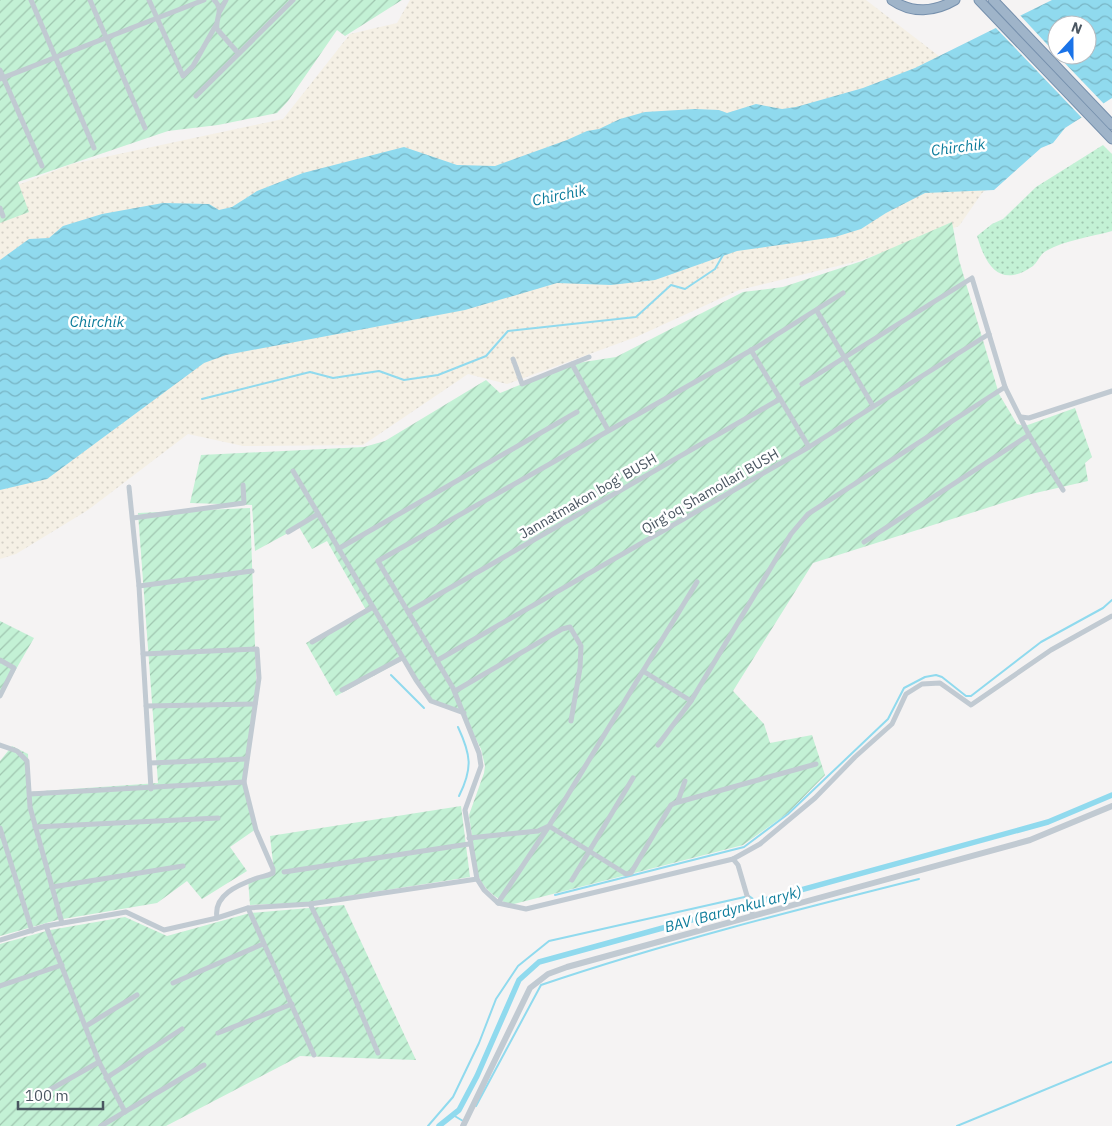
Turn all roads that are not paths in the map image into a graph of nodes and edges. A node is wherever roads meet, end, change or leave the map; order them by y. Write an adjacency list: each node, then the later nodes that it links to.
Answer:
1 (31, 0): 17 (street)
2 (90, 0): 15 (street)
3 (149, 0): 13 (street)
4 (204, 0): 13 (street)
5 (214, 0): 12 (street)
6 (226, 0): 12 (street)
7 (293, 0): 16 (street)
8 (892, 0): 9 (highway)
9 (955, 0)
10 (979, 0): 23 (highway)
11 (992, 0): 21 (highway)
12 (220, 11): 14 (street)
13 (157, 17): 14 (street); 15 (street)
14 (216, 25): 16 (street)
15 (106, 37): 17 (street); 22 (street)
16 (238, 53): 20 (street)
17 (56, 57): 19 (street); 24 (street)
18 (0, 70): 19 (street)
19 (2, 78): 25 (street)
20 (196, 96)
21 (1112, 125)
22 (145, 128)
23 (1112, 139)
24 (94, 148)
25 (42, 166)
26 (0, 208): 27 (street)
27 (3, 216)
28 (843, 294): 29 (street)
29 (817, 311): 31 (street); 34 (street)
30 (989, 334): 34 (street); 37 (street); 40 (street, Qirg'oq Shamollari BUSH)
31 (751, 350): 39 (street); 43 (street)
32 (589, 357): 35 (street)
33 (513, 359): 35 (street)
34 (845, 359): 36 (street); 40 (street)
35 (572, 364): 43 (street)
36 (802, 384)
37 (1005, 387): 42 (street); 70 (street)
38 (1112, 391): 42 (street)
39 (780, 399): 45 (street); 59 (street, Jannatmakon bog' BUSH)
40 (873, 406): 45 (street, Qirg'oq Shamollari BUSH)
41 (577, 412): 54 (street)
42 (1021, 417): 44 (street)
43 (608, 430): 59 (street)
44 (1029, 435): 49 (street); 53 (street)
45 (809, 447): 65 (street, Qirg'oq Shamollari BUSH)
46 (293, 471): 50 (street)
47 (243, 485): 51 (street)
48 (129, 487): 51 (street)
49 (1063, 490)
50 (318, 514): 52 (street); 54 (street)
51 (133, 518): 57 (street)
52 (288, 532)
53 (864, 542)
54 (338, 549): 58 (street)
55 (252, 571): 57 (street)
56 (697, 582): 66 (street)
57 (139, 586): 62 (street)
58 (373, 607): 61 (street); 63 (street)
59 (408, 612): 65 (street)
60 (1112, 616): 93 (street)
61 (312, 642)
62 (143, 654): 71 (street); 72 (street)
63 (402, 658): 67 (street); 73 (street)
64 (0, 660): 69 (street)
65 (438, 660): 68 (street)
66 (643, 671): 70 (street); 88 (street)
67 (342, 690)
68 (454, 691): 73 (street); 74 (street)
69 (0, 696)
70 (691, 701): 75 (street)
71 (255, 704): 72 (street); 77 (street)
72 (146, 706): 78 (street)
73 (464, 713): 91 (street)
74 (571, 721)
75 (658, 745)
76 (0, 746): 84 (street)
77 (246, 759): 78 (street); 82 (street)
78 (150, 763): 83 (street)
79 (816, 764): 85 (street)
80 (633, 778): 92 (street)
81 (685, 781): 85 (street)
82 (244, 782): 83 (street); 105 (street)
83 (151, 789): 84 (street)
84 (30, 794): 89 (street)
85 (678, 801): 96 (street)
86 (1112, 806): 104 (street)
87 (218, 818): 89 (street)
88 (549, 826): 91 (street); 92 (street); 101 (street)
89 (36, 827): 100 (street)
90 (0, 828): 108 (street)
91 (469, 841): 95 (street); 97 (street)
92 (589, 852): 96 (street); 98 (street)
93 (733, 859): 99 (street); 104 (street)
94 (183, 866): 100 (street)
95 (284, 872)
96 (631, 873): 99 (street)
97 (477, 879): 101 (street); 102 (street)
98 (572, 880)
99 (633, 883): 101 (street)
100 (52, 887): 106 (street)
101 (498, 903)
102 (310, 904): 103 (street); 119 (street)
103 (248, 908): 105 (street); 110 (street)
104 (752, 913): 127 (street)
105 (216, 918): 106 (street)
106 (62, 923): 107 (street)
107 (46, 926): 108 (street); 111 (street)
108 (32, 931): 109 (street)
109 (0, 940)
110 (263, 944): 112 (street); 115 (street)
111 (62, 965): 113 (street); 116 (street)
112 (173, 983)
113 (0, 986)
114 (137, 994): 116 (street)
115 (292, 1004): 118 (street); 120 (street)
116 (86, 1026): 121 (street)
117 (182, 1029): 123 (street)
118 (218, 1033)
119 (378, 1053)
120 (314, 1055)
121 (99, 1062): 123 (street); 124 (street)
122 (204, 1065): 125 (street)
123 (106, 1078): 125 (street)
124 (30, 1101)
125 (125, 1112): 126 (street)
126 (101, 1126)
127 (463, 1126)

